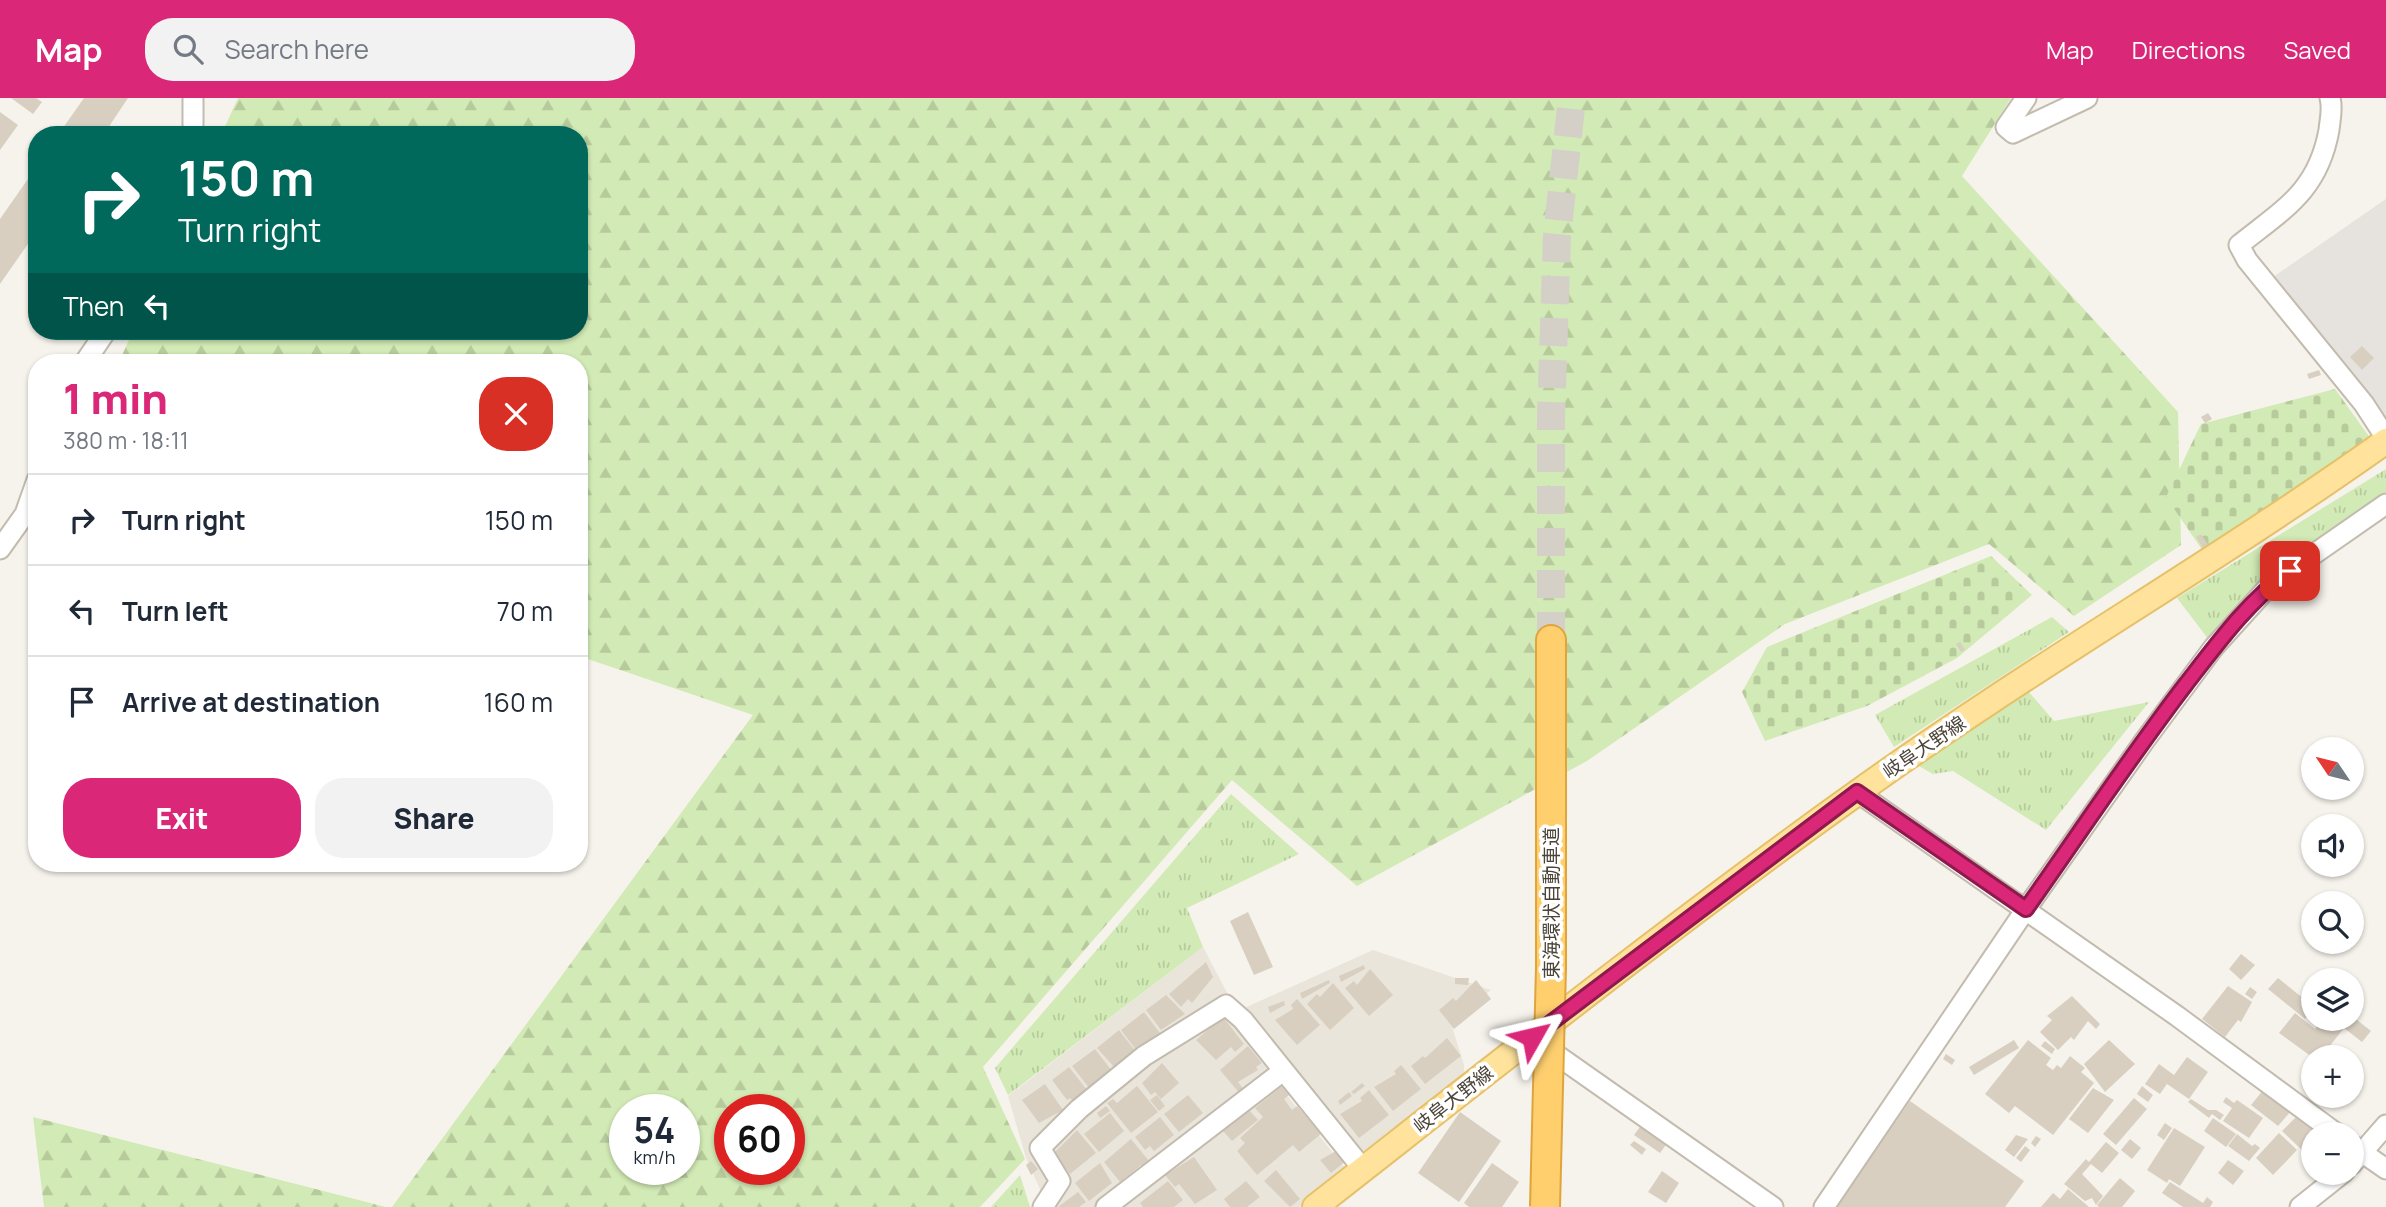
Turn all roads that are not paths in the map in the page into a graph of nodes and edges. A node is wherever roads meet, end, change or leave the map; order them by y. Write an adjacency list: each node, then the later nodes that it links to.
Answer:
1 (193, 98): 5 (street)
2 (2026, 98): 3 (street)
3 (2087, 98)
4 (2330, 98): 6 (street)
5 (193, 126)
6 (2386, 439): 11 (main road, 岐阜大野線)
7 (2386, 503): 12 (street)
8 (28, 506): 9 (street)
9 (0, 549)
10 (1551, 640): 25 (highway, 東海環状自動車道, bridge)
11 (1857, 792): 12 (street); 13 (main road, 岐阜大野線)
12 (2026, 909): 15 (street); 27 (street)
13 (1532, 1037): 19 (main road, 岐阜大野線); 26 (street)
14 (1283, 1071): 19 (street); 22 (street); 23 (street)
15 (2320, 1122)
16 (2386, 1125): 17 (street)
17 (2364, 1146)
18 (2364, 1158): 20 (street)
19 (1363, 1169): 24 (main road, 岐阜大野線)
20 (2386, 1169)
21 (2328, 1185): 28 (street)
22 (1043, 1207)
23 (1106, 1207)
24 (1315, 1207)
25 (1545, 1207)
26 (1773, 1207)
27 (1824, 1207)
28 (2300, 1207)

